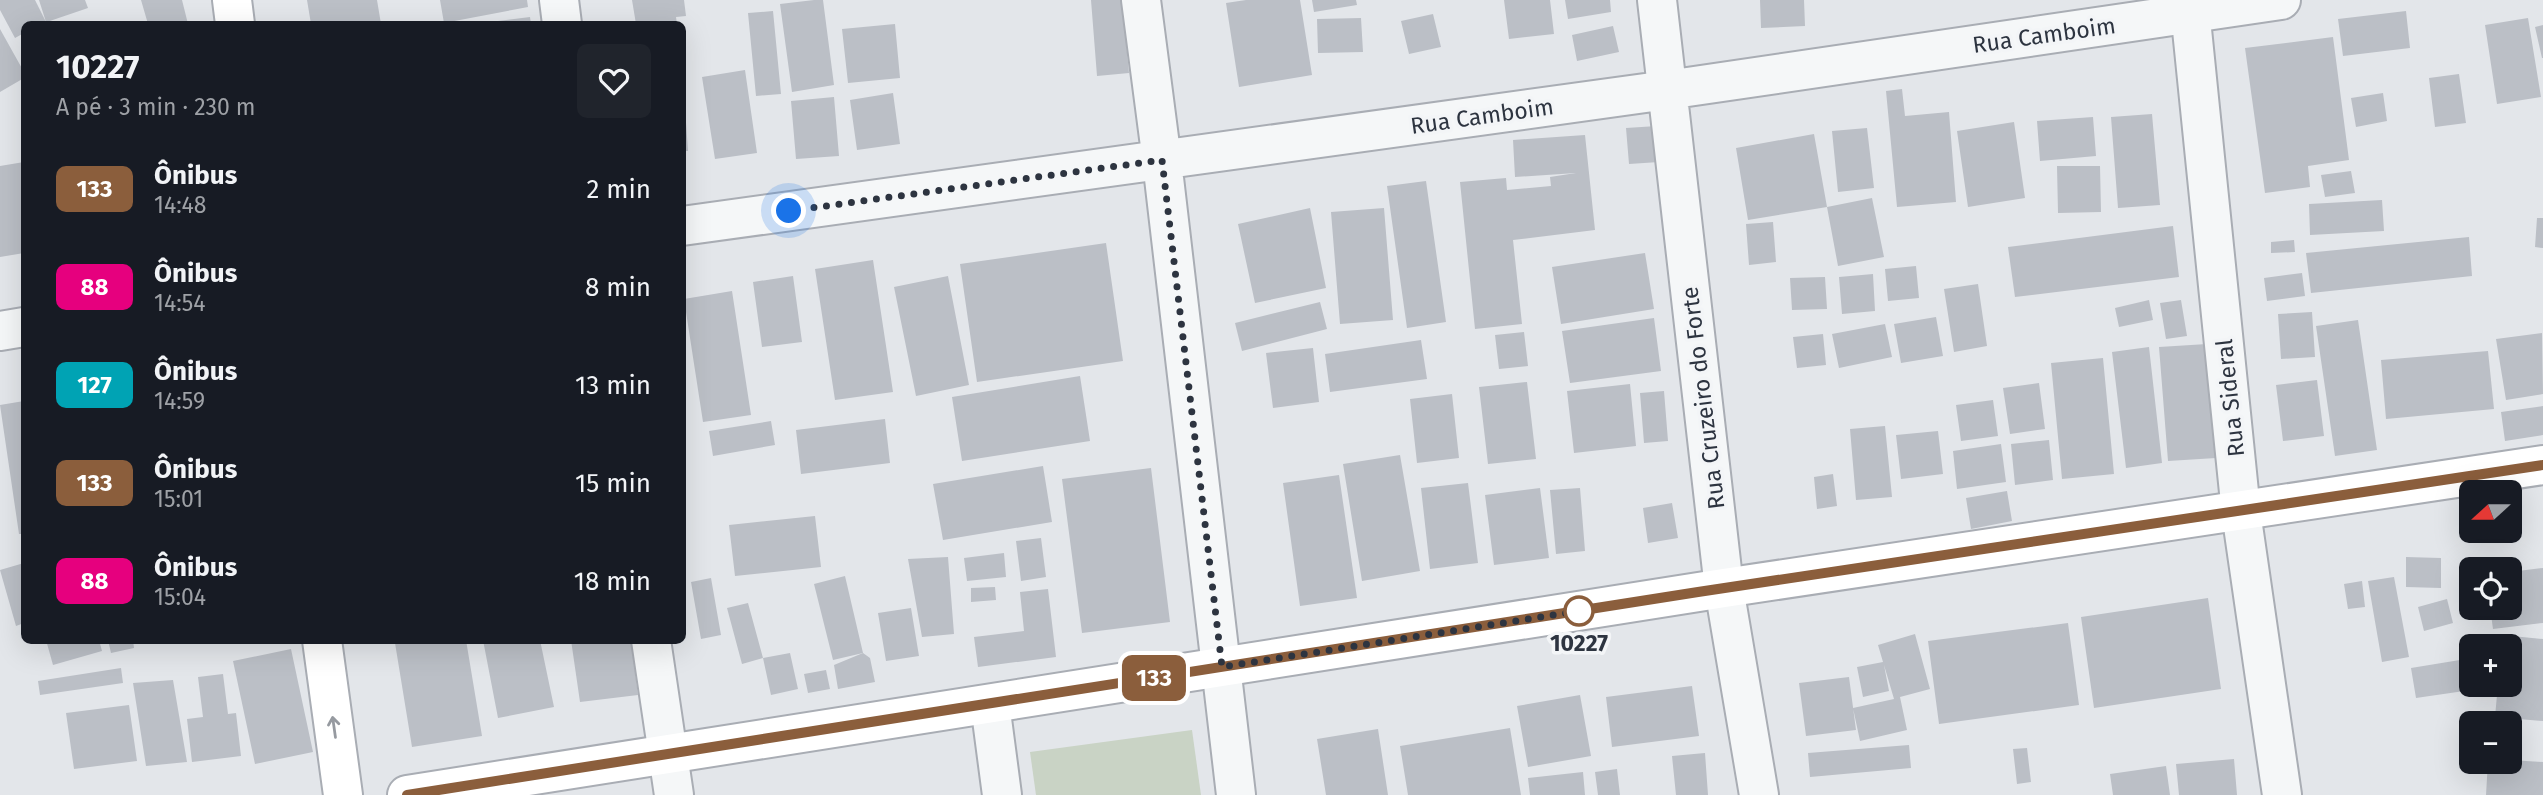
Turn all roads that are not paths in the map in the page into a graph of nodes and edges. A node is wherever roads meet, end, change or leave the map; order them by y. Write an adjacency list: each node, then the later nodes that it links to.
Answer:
1 (232, 0): 7 (street)
2 (559, 0): 8 (street)
3 (1141, 0): 10 (street)
4 (1657, 0): 9 (street, Rua Cruzeiro do Forte)
5 (2281, 0): 6 (street, Rua Camboim)
6 (2190, 7): 9 (street, Rua Camboim); 15 (street, Rua Sideral)
7 (235, 21)
8 (562, 21)
9 (1667, 90): 10 (street, Rua Camboim); 16 (street, Rua Cruzeiro do Forte)
10 (1162, 160): 11 (street, Rua Camboim); 19 (street)
11 (686, 225)
12 (21, 328): 13 (street)
13 (0, 331)
14 (2543, 465): 15 (street)
15 (2241, 512): 16 (street); 28 (street, Rua Sideral)
16 (1724, 588): 19 (street); 27 (street, Rua Cruzeiro do Forte)
17 (322, 644): 22 (street, one-way to 17)
18 (652, 644): 21 (street)
19 (1222, 667): 20 (street); 26 (street)
20 (990, 704): 21 (street); 25 (street)
21 (667, 754): 23 (street); 24 (street)
22 (343, 795)
23 (407, 795)
24 (674, 795)
25 (1002, 795)
26 (1236, 795)
27 (1759, 795)
28 (2282, 795)

